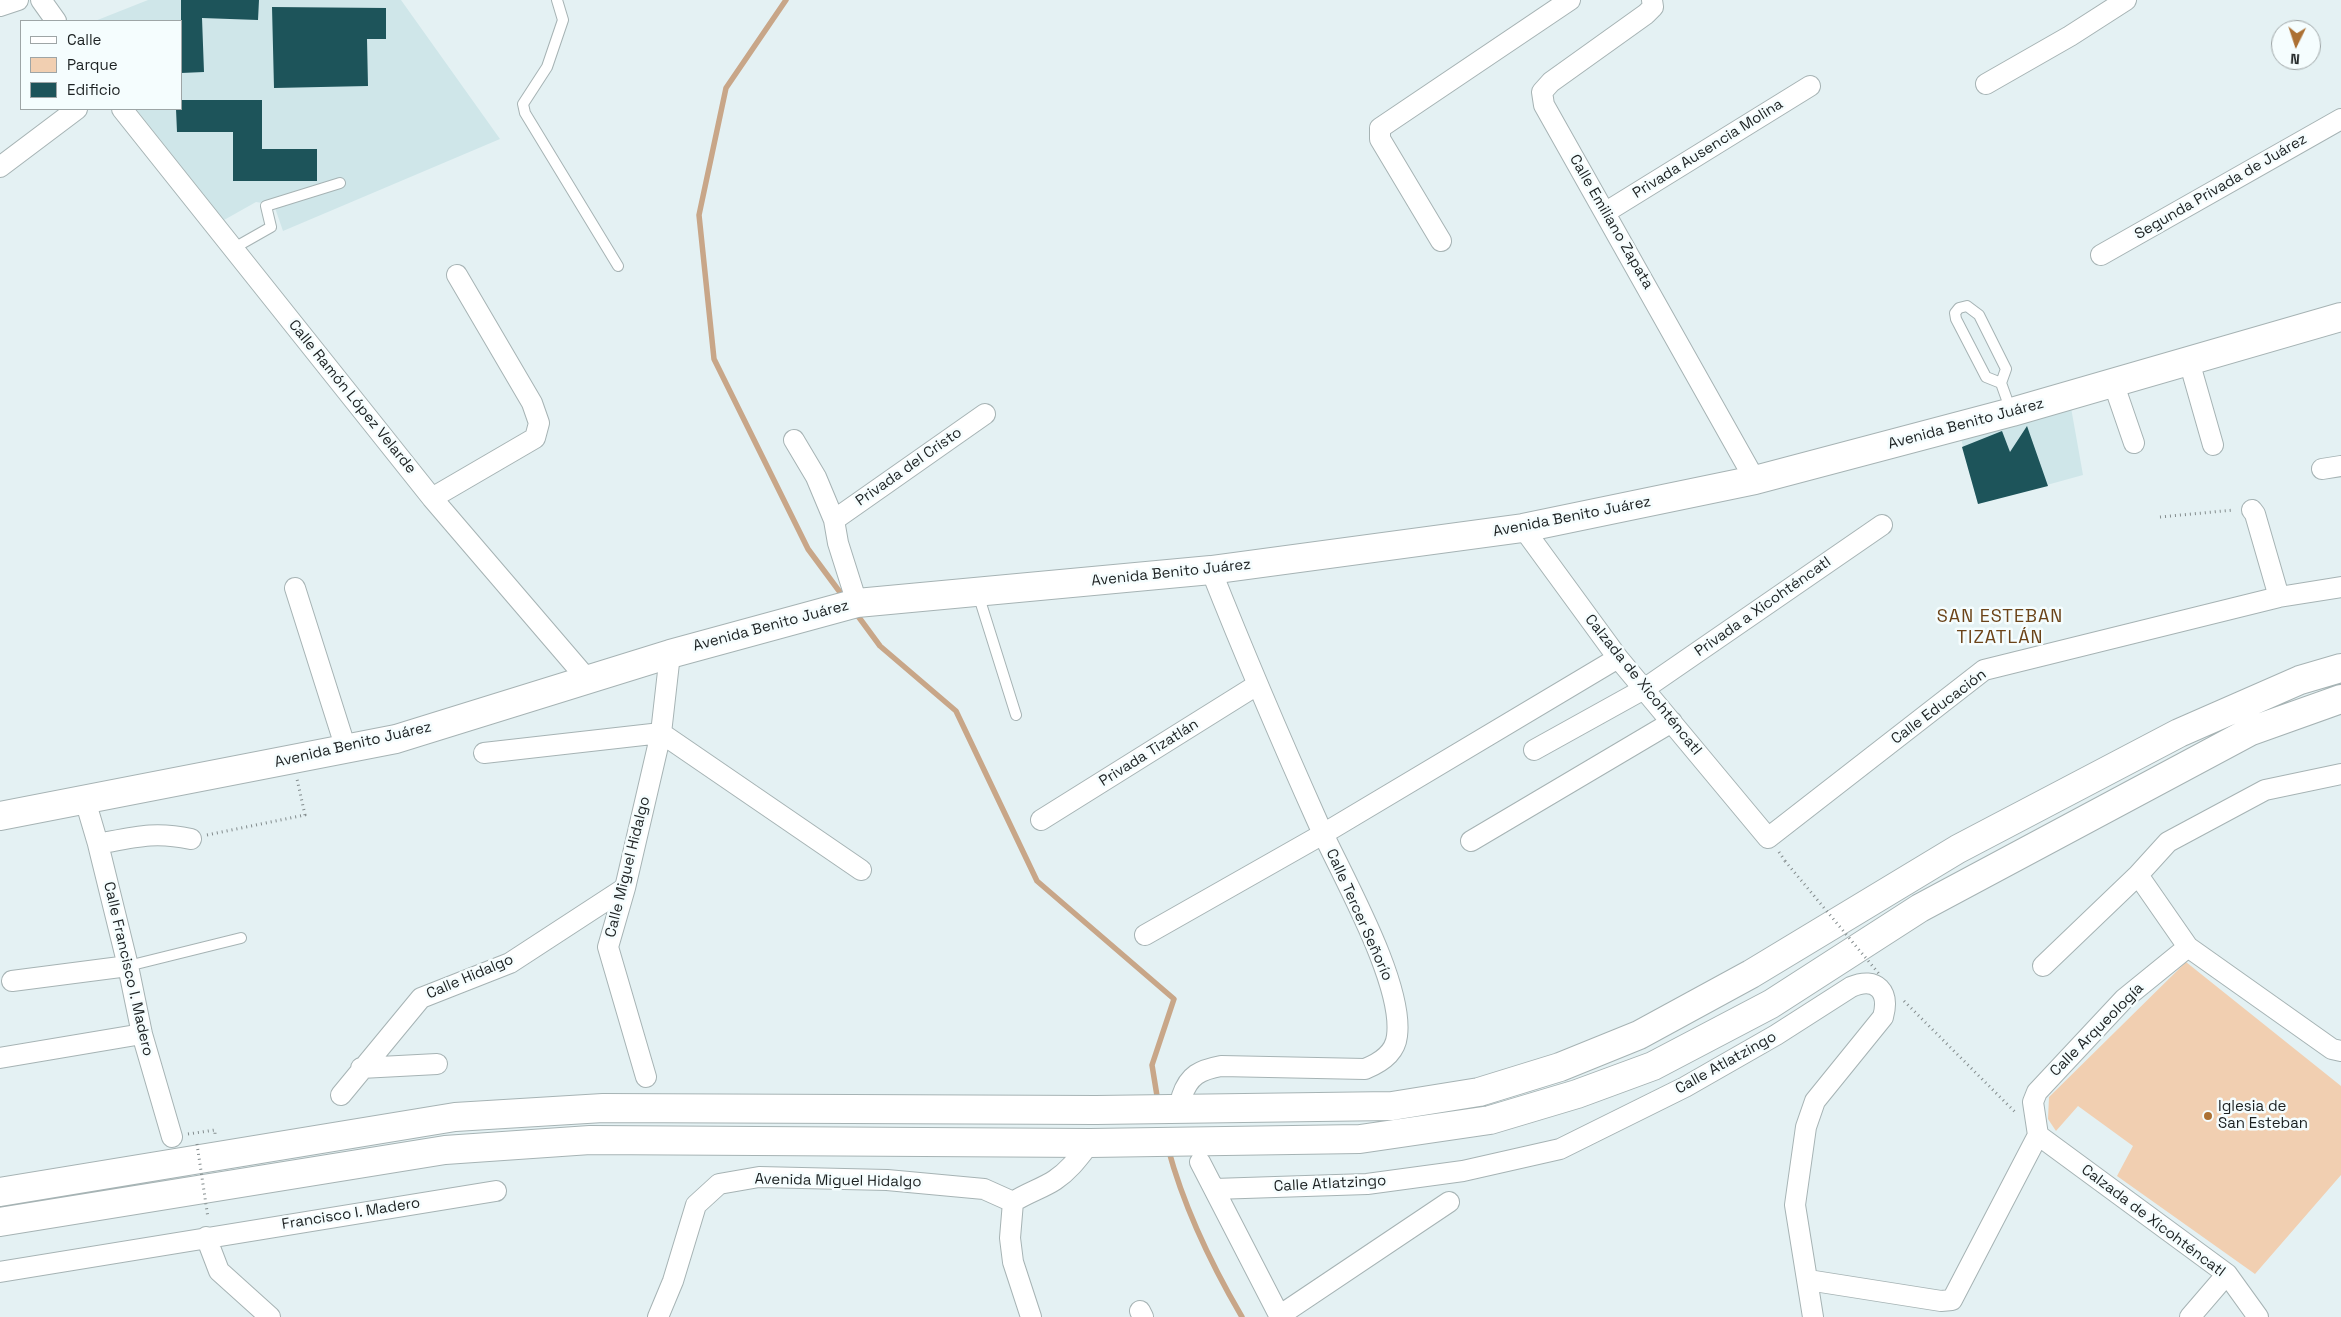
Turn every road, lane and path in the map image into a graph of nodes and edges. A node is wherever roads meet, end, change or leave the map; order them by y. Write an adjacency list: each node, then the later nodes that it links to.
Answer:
1 (18, 0): 7 (street)
2 (41, 0): 8 (street)
3 (557, 0): 20 (lane)
4 (1570, 0): 17 (street)
5 (1652, 0): 16 (street, Calle Emiliano Zapata)
6 (2126, 0): 9 (street)
7 (0, 6)
8 (55, 20)
9 (1986, 84)
10 (1810, 86): 16 (street, Privada Ausencia Molina)
11 (76, 110): 14 (street)
12 (123, 110): 18 (street, Calle Ramón López Velarde)
13 (2341, 119): 19 (street, Segunda Privada de Juárez)
14 (0, 167)
15 (340, 183): 18 (lane)
16 (1606, 212): 31 (street, Calle Emiliano Zapata)
17 (1441, 241)
18 (234, 248): 32 (street, Calle Ramón López Velarde)
19 (2101, 255)
20 (618, 266)
21 (457, 275): 32 (street)
22 (2341, 317): 23 (main road, Avenida Benito Juárez)
23 (2190, 361): 24 (main road, Avenida Benito Juárez); 30 (street)
24 (2113, 382): 26 (main road, Avenida Benito Juárez); 29 (street)
25 (2001, 383): 25 (lane); 26 (lane)
26 (2012, 412): 31 (main road, Avenida Benito Juárez)
27 (985, 414): 35 (street, Privada del Cristo)
28 (794, 440): 35 (street)
29 (2134, 443)
30 (2213, 445)
31 (1755, 480): 37 (main road, Avenida Benito Juárez)
32 (432, 498): 47 (street, Calle Ramón López Velarde)
33 (2252, 510): 34 (path); 42 (street)
34 (2160, 517)
35 (834, 520): 43 (street)
36 (1882, 525): 49 (street, Privada a Xicohténcatl)
37 (1523, 528): 38 (main road, Avenida Benito Juárez); 45 (street, Calzada de Xicohténcatl)
38 (1210, 570): 41 (main road, Avenida Benito Juárez); 48 (street, Calle Tercer Señorío)
39 (2341, 587): 42 (street, Calle Educación)
40 (295, 588): 54 (street)
41 (978, 593): 43 (main road, Avenida Benito Juárez); 51 (lane)
42 (2278, 597): 63 (street, Calle Educación)
43 (857, 603): 44 (main road, Avenida Benito Juárez)
44 (670, 654): 47 (main road, Avenida Benito Juárez); 53 (street, Calle Miguel Hidalgo)
45 (1618, 658): 49 (street, Calzada de Xicohténcatl); 62 (street)
46 (2341, 668): 94 (main road)
47 (588, 680): 54 (main road, Avenida Benito Juárez)
48 (1257, 685): 61 (street, Privada Tizatlán); 62 (street, Calle Tercer Señorío)
49 (1644, 689): 52 (street, Calzada de Xicohténcatl); 55 (street, Privada a Xicohténcatl)
50 (2341, 699): 89 (main road)
51 (1016, 715)
52 (1672, 722): 63 (street, Calzada de Xicohténcatl); 65 (street)
53 (661, 733): 56 (street); 68 (street); 70 (street, Calle Miguel Hidalgo)
54 (346, 749): 57 (main road, Avenida Benito Juárez)
55 (1534, 750)
56 (484, 753)
57 (293, 759): 59 (main road, Avenida Benito Juárez); 64 (path)
58 (2341, 774): 69 (street)
59 (85, 800): 60 (main road, Avenida Benito Juárez); 66 (street, Calle Francisco I. Madero)
60 (0, 816)
61 (1041, 820)
62 (1323, 834): 71 (street); 86 (street, Calle Tercer Señorío)
63 (1768, 838)
64 (191, 839): 66 (street)
65 (1472, 841)
66 (98, 844): 74 (street, Calle Francisco I. Madero)
67 (1785, 861): 76 (path, bridge)
68 (860, 870)
69 (2138, 875): 73 (street); 75 (street)
70 (625, 888): 83 (street, Calle Hidalgo); 84 (street, Calle Miguel Hidalgo)
71 (1145, 935)
72 (241, 938): 74 (lane)
73 (2188, 946): 80 (street); 87 (street, Calle Arqueología)
74 (128, 966): 77 (street); 79 (street, Calle Francisco I. Madero)
75 (2043, 966)
76 (1880, 975)
77 (12, 981)
78 (1898, 995): 87 (path)
79 (142, 1034): 81 (street); 88 (street, Calle Francisco I. Madero)
80 (2341, 1051)
81 (0, 1058)
82 (438, 1064): 83 (street)
83 (361, 1068): 85 (street, Calle Hidalgo)
84 (646, 1077)
85 (341, 1095)
86 (1182, 1096)
87 (2038, 1135): 100 (street, Calzada de Xicohténcatl); 101 (street)
88 (172, 1137)
89 (1090, 1143): 95 (street); 97 (main road)
90 (197, 1144): 98 (path, bridge)
91 (1200, 1162): 92 (street)
92 (1214, 1189): 101 (street, Calle Atlatzingo); 102 (street)
93 (496, 1191): 98 (street, Francisco I. Madero)
94 (0, 1192)
95 (1013, 1202): 104 (street, Avenida Miguel Hidalgo); 105 (street)
96 (1449, 1202): 102 (street)
97 (0, 1222)
98 (207, 1227): 99 (street, Francisco I. Madero); 103 (street)
99 (0, 1272)
100 (2227, 1274): 107 (street); 108 (street, Calzada de Xicohténcatl)
101 (1808, 1280): 106 (street, Calle Atlatzingo)
102 (1280, 1316)
103 (270, 1317)
104 (658, 1317)
105 (1031, 1317)
106 (1813, 1317)
107 (2190, 1317)
108 (2258, 1317)

